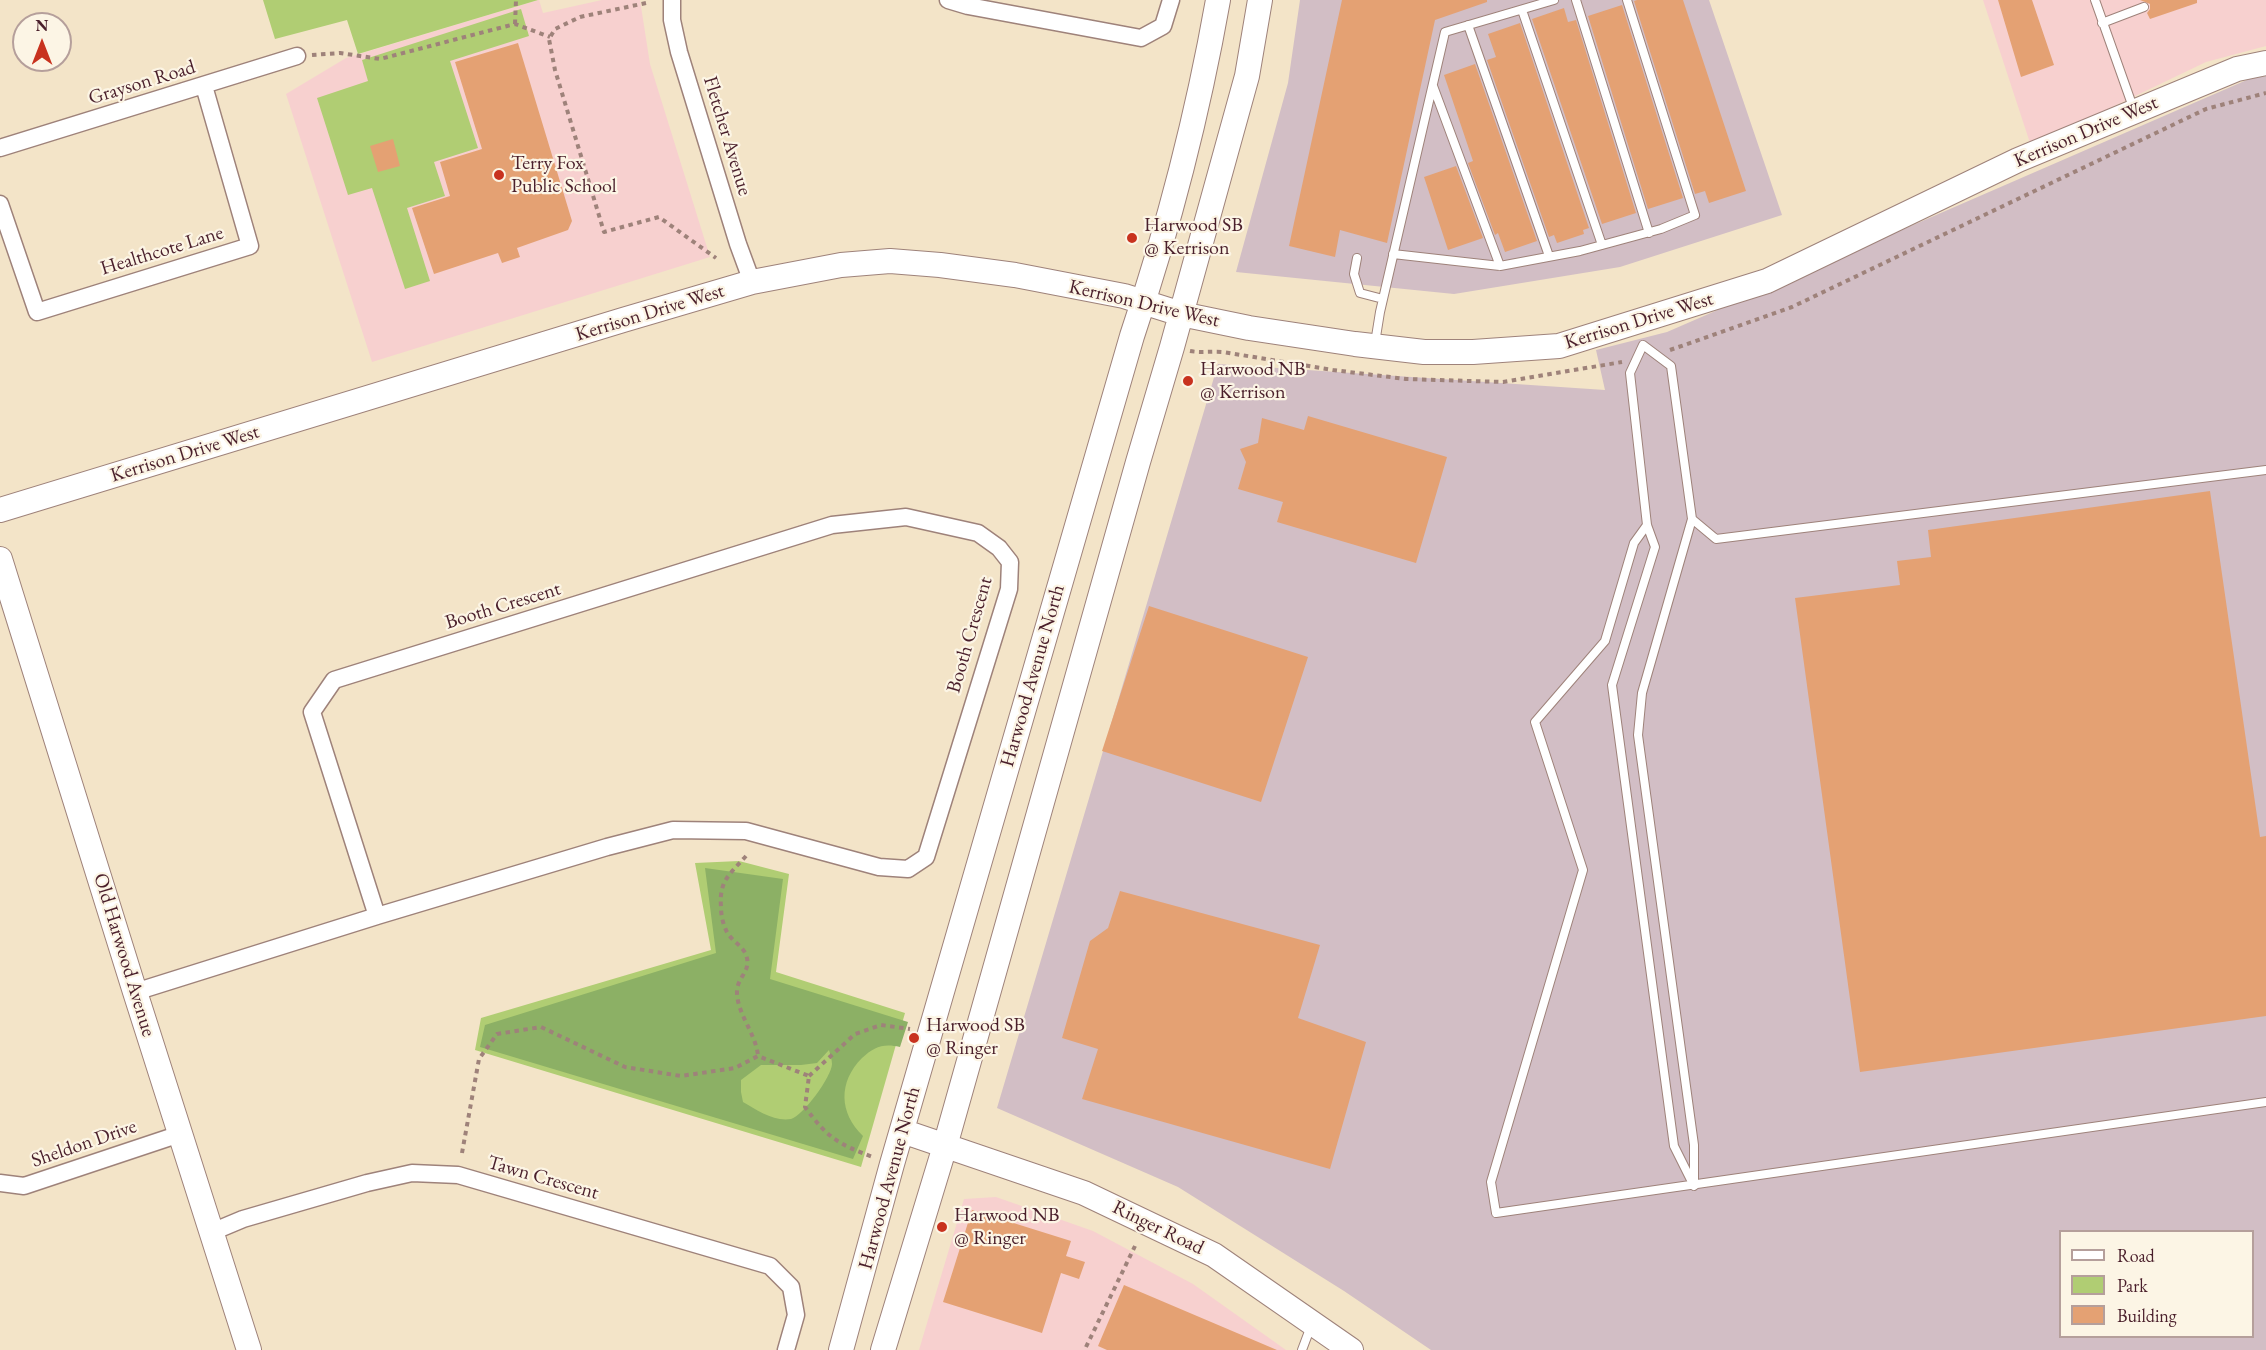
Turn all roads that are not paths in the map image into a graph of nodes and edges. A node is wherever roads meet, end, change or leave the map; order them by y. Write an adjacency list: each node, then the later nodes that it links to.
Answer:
1 (672, 0): 27 (street, Fletcher Avenue)
2 (948, 0): 3 (street)
3 (1171, 0)
4 (1218, 0): 29 (street, Harwood Avenue North)
5 (1260, 0): 30 (street, Harwood Avenue North)
6 (1554, 0): 11 (lane)
7 (1576, 0): 21 (lane)
8 (1627, 0): 21 (lane)
9 (2095, 0): 12 (lane)
10 (2144, 7): 12 (lane)
11 (1522, 10): 13 (lane); 22 (lane)
12 (2102, 23): 18 (lane)
13 (1468, 25): 17 (lane); 24 (lane)
14 (297, 56): 16 (street, Grayson Road)
15 (2266, 63): 18 (street, Kerrison Drive West)
16 (204, 86): 19 (street, Grayson Road); 20 (street, Healthcote Lane)
17 (1432, 86): 23 (lane); 26 (lane)
18 (2134, 112): 31 (street, Kerrison Drive West)
19 (0, 148)
20 (0, 204)
21 (1649, 233): 22 (lane)
22 (1602, 245): 24 (lane)
23 (1393, 254): 26 (lane); 28 (lane)
24 (1549, 256): 26 (lane)
25 (1357, 258): 28 (lane)
26 (1500, 266)
27 (753, 282): 29 (street, Kerrison Drive West); 33 (street, Kerrison Drive West)
28 (1383, 299): 31 (lane)
29 (1143, 302): 30 (street, Kerrison Drive West); 40 (street, Harwood Avenue North)
30 (1181, 314): 31 (street, Kerrison Drive West); 42 (street, Harwood Avenue North)
31 (1375, 347)
32 (2266, 470): 34 (lane)
33 (0, 510)
34 (1692, 519): 35 (lane); 44 (lane)
35 (1647, 525): 44 (lane); 44 (lane)
36 (0, 559): 38 (street, Old Harwood Avenue)
37 (377, 916): 37 (street, Booth Crescent); 38 (street, Booth Crescent)
38 (135, 992): 41 (street, Old Harwood Avenue)
39 (2266, 1102): 44 (lane)
40 (902, 1131): 42 (street, Ringer Road); 49 (street, Harwood Avenue North)
41 (180, 1134): 43 (street, Sheldon Drive); 45 (street, Old Harwood Avenue)
42 (945, 1146): 46 (street, Ringer Road); 50 (street, Harwood Avenue North)
43 (0, 1183)
44 (1694, 1186)
45 (212, 1232): 47 (street, Old Harwood Avenue); 48 (street, Tawn Crescent)
46 (1312, 1323): 51 (lane); 52 (street, Ringer Road)
47 (249, 1350)
48 (786, 1350)
49 (841, 1350)
50 (883, 1350)
51 (1302, 1350)
52 (1351, 1350)

